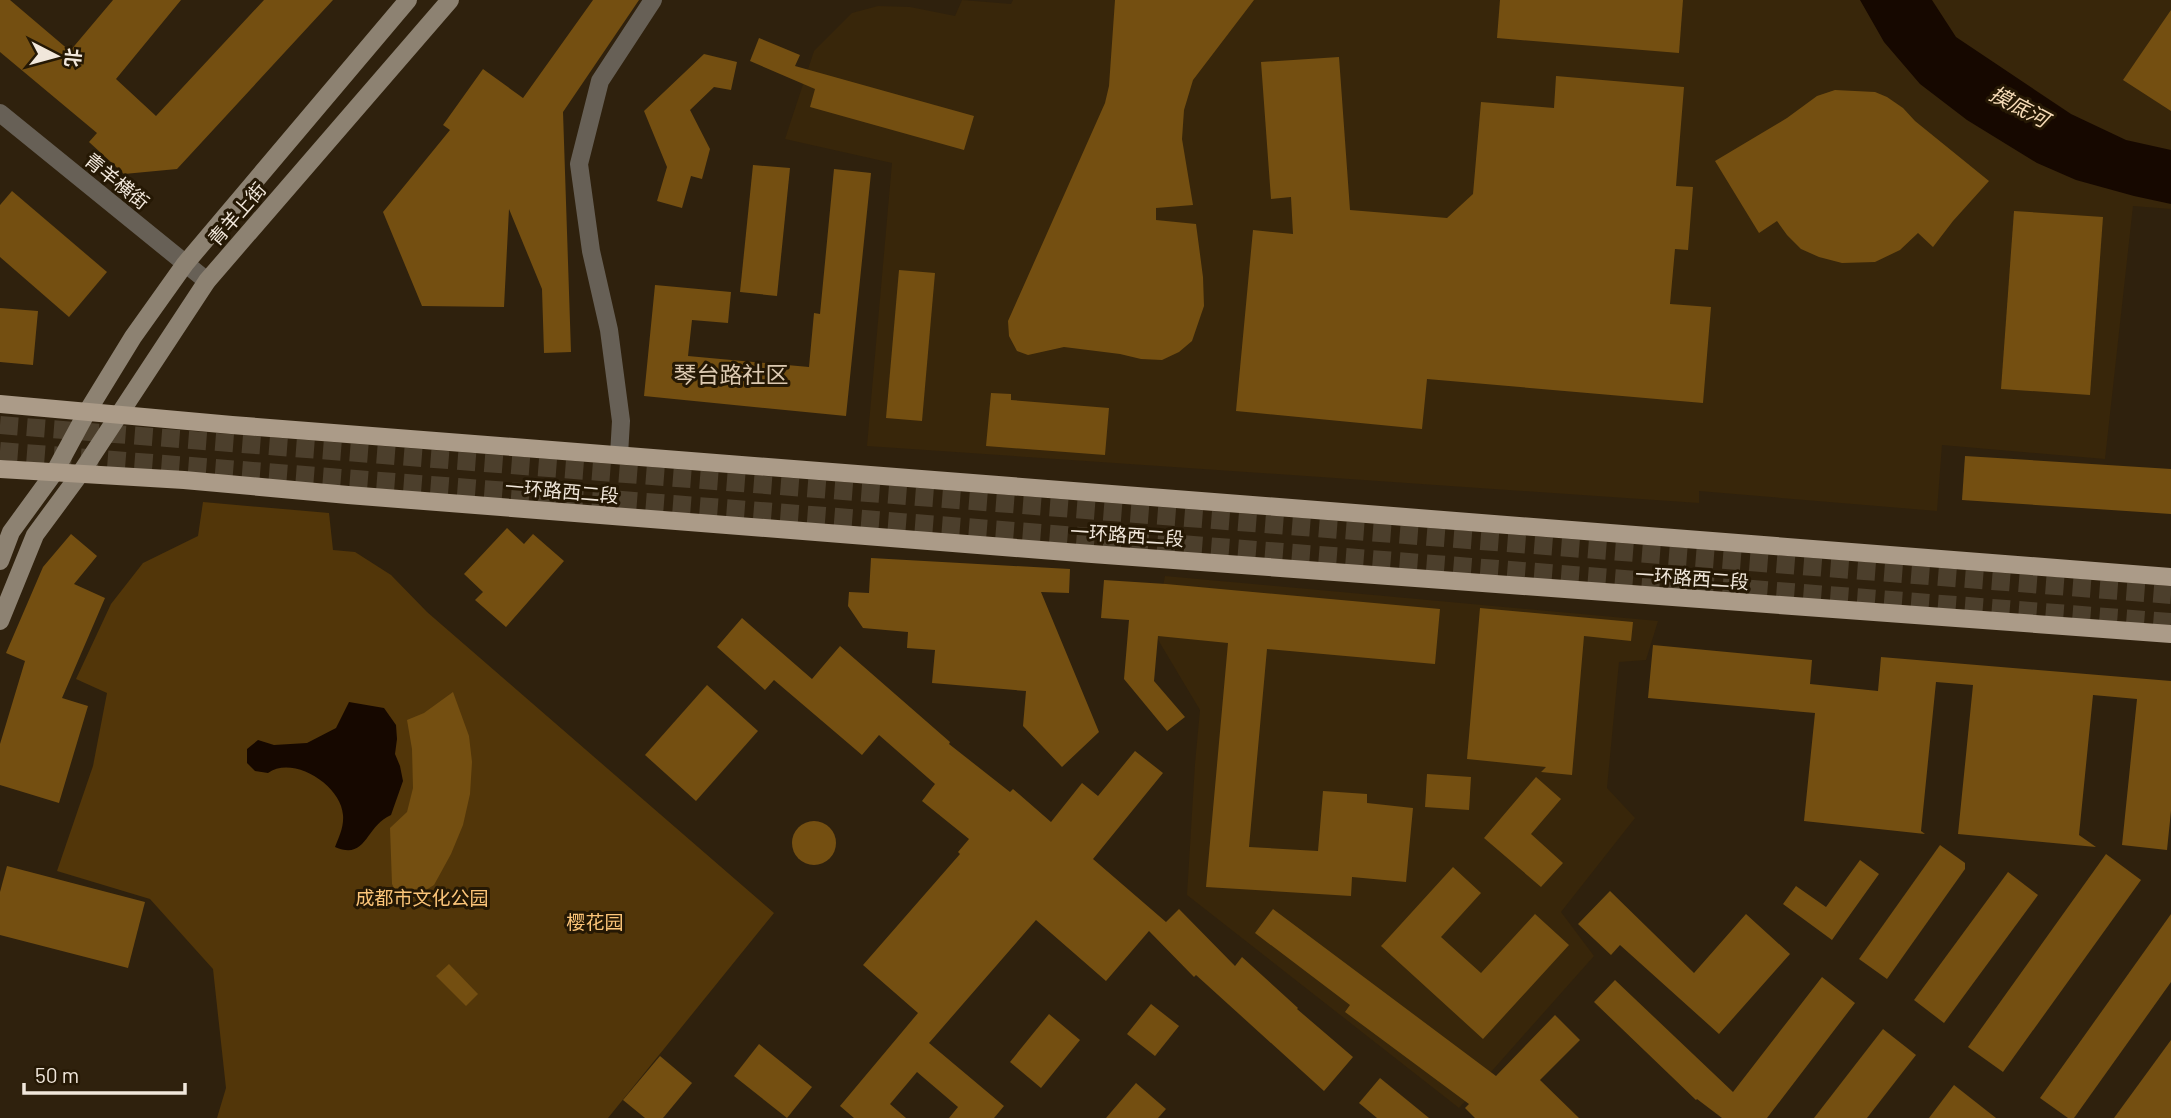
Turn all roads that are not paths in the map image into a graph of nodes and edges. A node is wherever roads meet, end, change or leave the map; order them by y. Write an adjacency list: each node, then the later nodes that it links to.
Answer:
1 (408, 0): 5 (main road, 青羊上街)
2 (450, 0): 6 (main road, 青羊上街)
3 (653, 0): 10 (street)
4 (0, 113): 5 (street, 青羊横街)
5 (185, 264): 6 (street, 青羊横街); 8 (main road, 青羊上街)
6 (207, 281): 9 (main road, 青羊上街)
7 (0, 404): 8 (main road, 一环路西二段)
8 (87, 412): 9 (main road, 一环路西二段); 12 (main road, 青羊上街)
9 (119, 415): 10 (main road, 一环路西二段); 13 (main road, 青羊上街)
10 (619, 455): 15 (main road, 一环路西二段)
11 (0, 469): 12 (main road, 一环路西二段)
12 (54, 473): 13 (main road, 一环路西二段); 14 (main road, 青羊上街)
13 (80, 474): 16 (main road, 青羊上街); 17 (main road, 一环路西二段)
14 (0, 561)
15 (2171, 577)
16 (0, 621)
17 (2171, 634)

